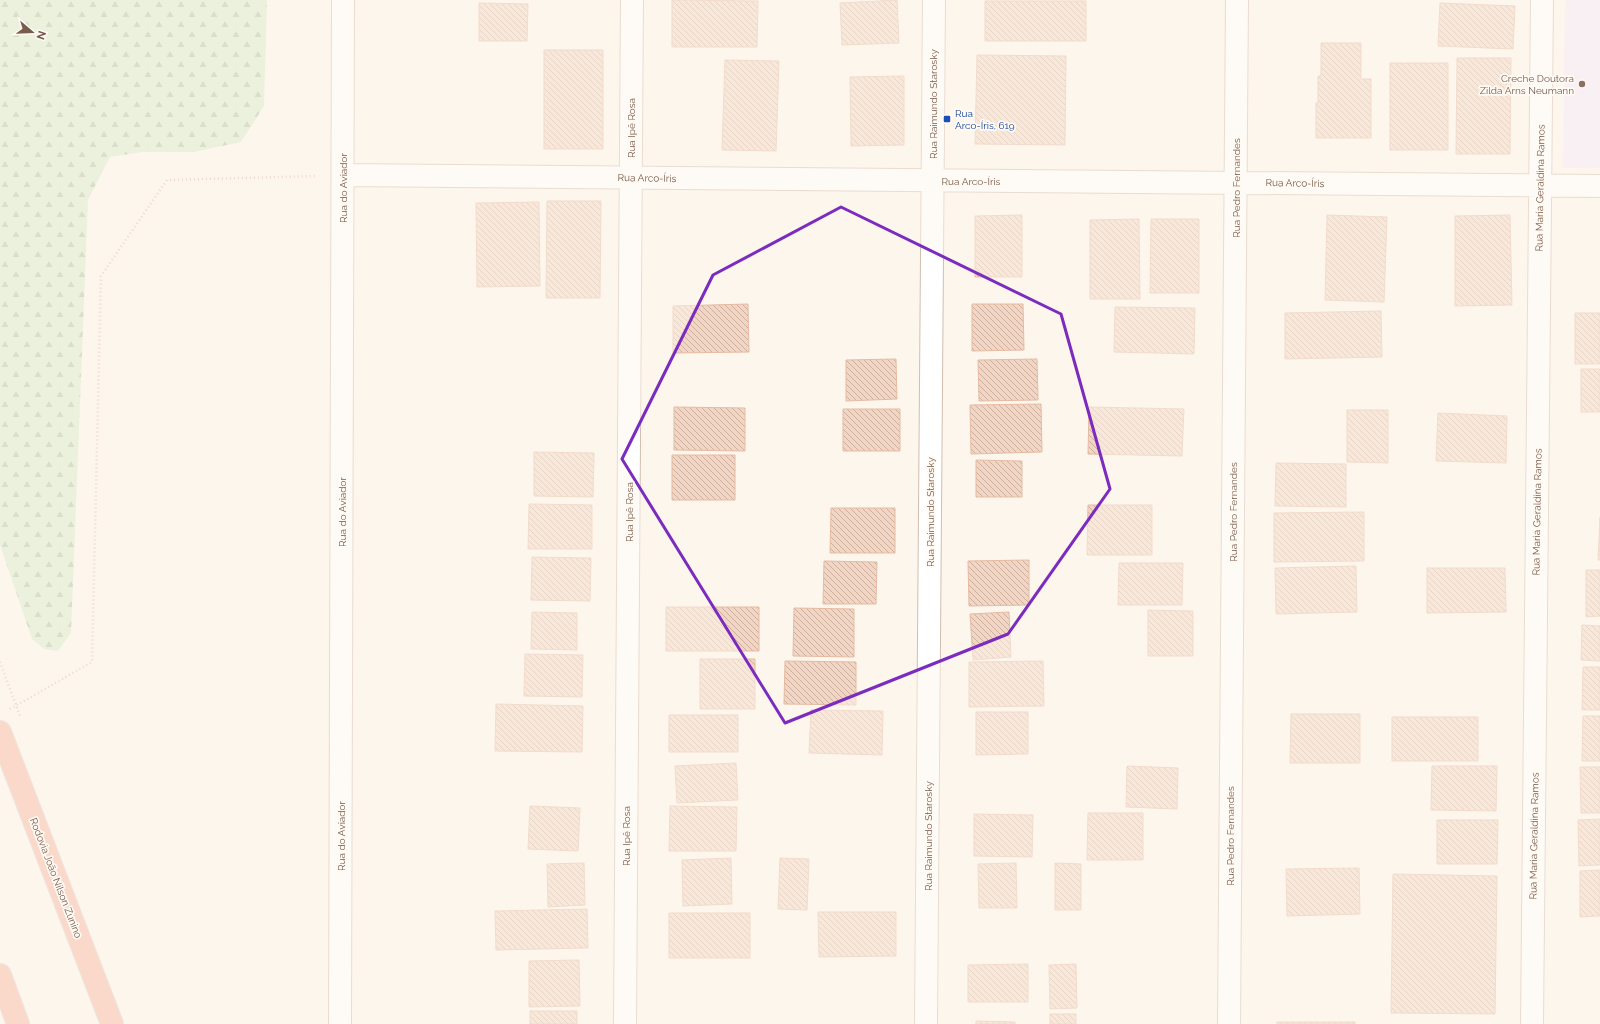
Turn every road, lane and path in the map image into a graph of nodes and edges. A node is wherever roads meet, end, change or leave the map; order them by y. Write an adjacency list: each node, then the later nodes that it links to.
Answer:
1 (343, 0): 6 (street, Rua do Aviador)
2 (632, 0): 7 (street, Rua Ipê Rosa)
3 (934, 0): 8 (street, Rua Raimundo Starosky)
4 (1238, 0): 9 (street, Rua Pedro Fernandes)
5 (1542, 0): 10 (street, Rua Maria Geraldina Ramos)
6 (343, 175): 7 (street, Rua Arco-Íris); 12 (path); 16 (street, Rua do Aviador)
7 (631, 177): 8 (street, Rua Arco-Íris); 17 (street, Rua Ipê Rosa)
8 (933, 180): 9 (street, Rua Arco-Íris); 18 (street, Rua Raimundo Starosky)
9 (1236, 183): 10 (street, Rua Arco-Íris); 19 (street, Rua Pedro Fernandes)
10 (1540, 185): 11 (street, Rua Arco-Íris); 20 (street, Rua Maria Geraldina Ramos)
11 (1600, 186)
12 (3, 722): 15 (highway, Rodovia João Nilson Zunino)
13 (0, 976): 14 (highway)
14 (18, 1024)
15 (112, 1024)
16 (340, 1024)
17 (625, 1024)
18 (926, 1024)
19 (1229, 1024)
20 (1532, 1024)

